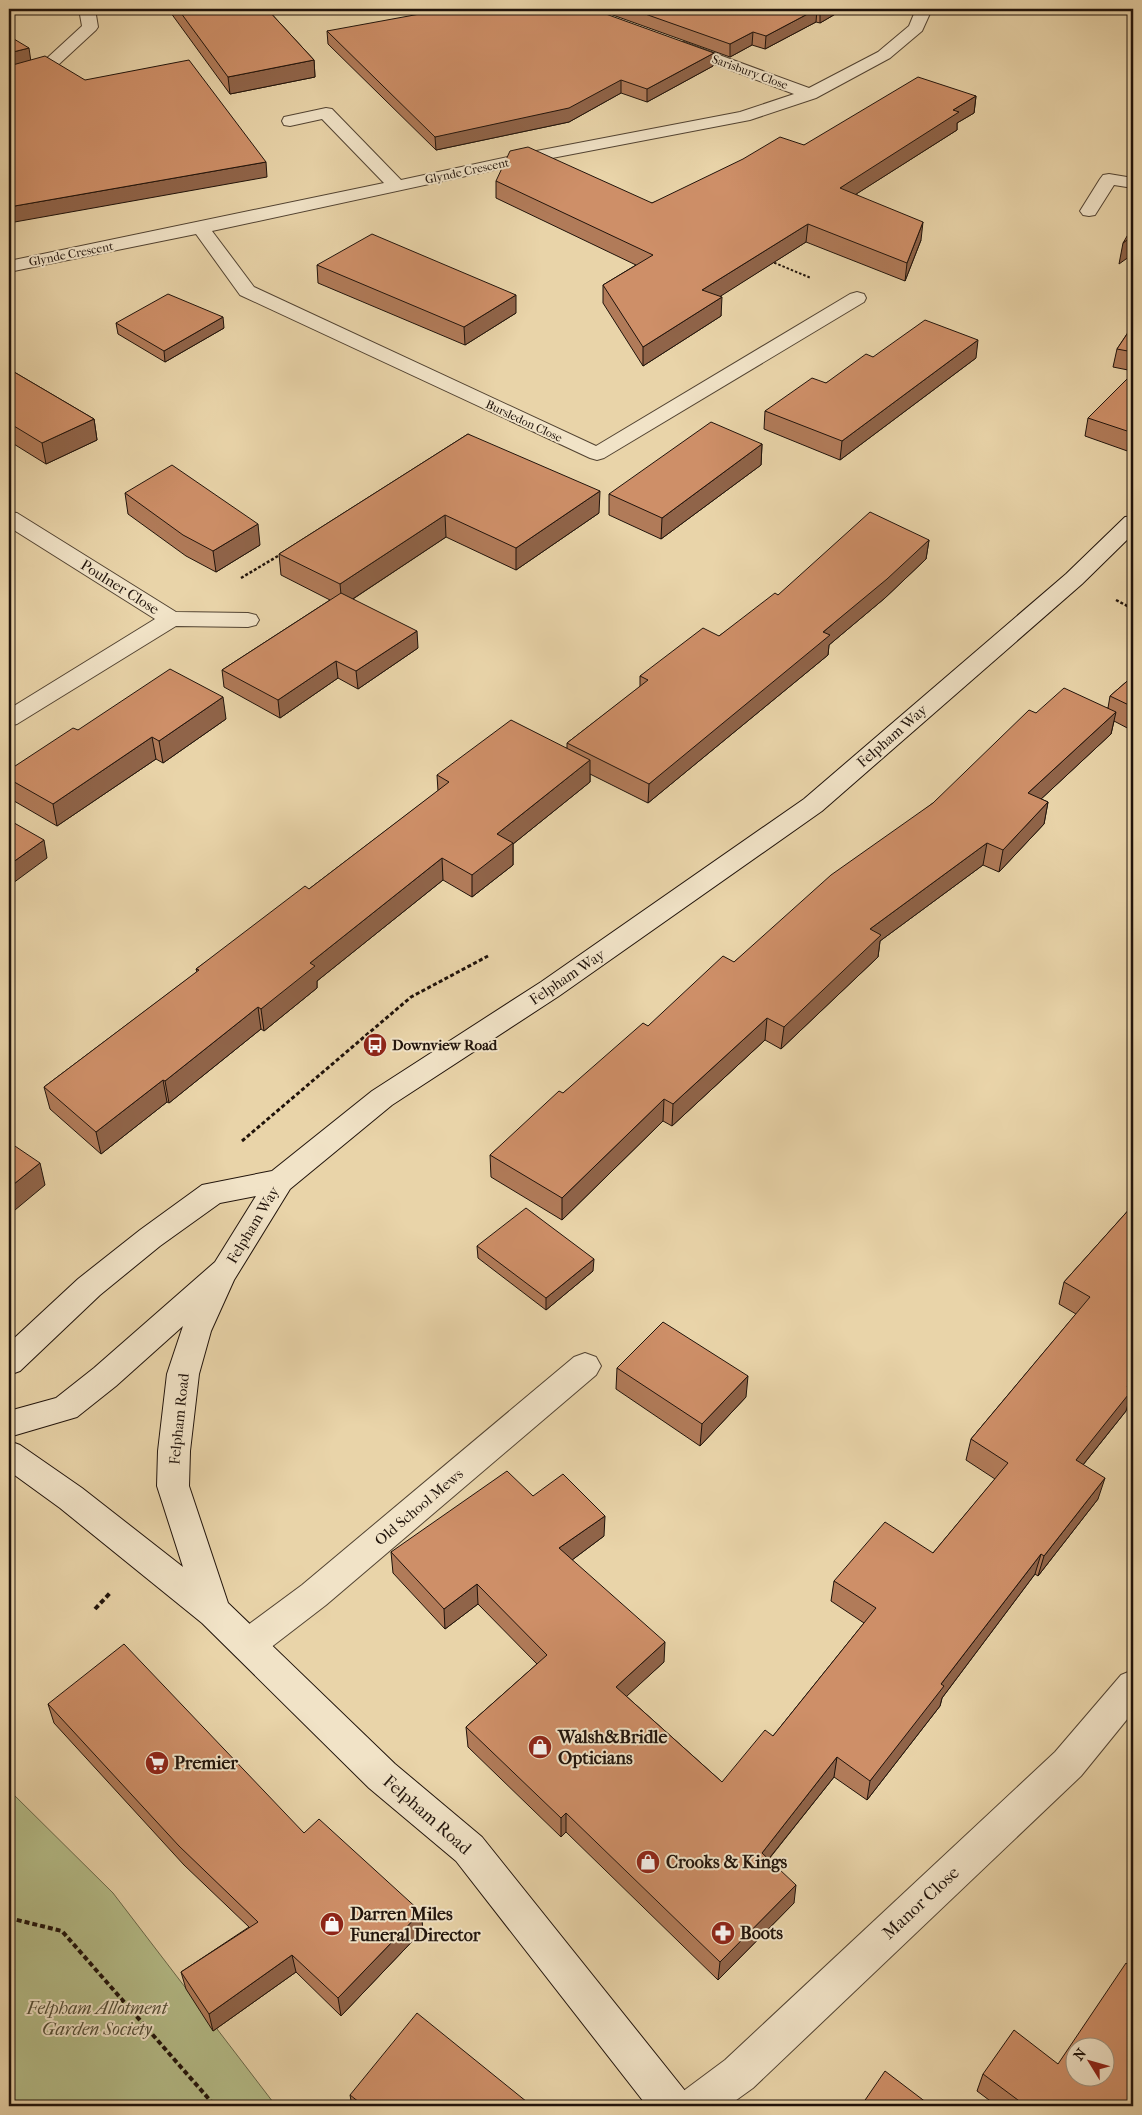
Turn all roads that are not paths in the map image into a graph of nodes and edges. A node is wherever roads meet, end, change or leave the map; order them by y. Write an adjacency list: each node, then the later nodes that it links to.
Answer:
1 (87, 9): 4 (street)
2 (924, 9): 5 (street, Glynde Crescent)
3 (661, 39): 5 (street, Sarisbury Close)
4 (9, 75)
5 (810, 94): 8 (street, Glynde Crescent)
6 (290, 121): 8 (street)
7 (1133, 183): 9 (street)
8 (397, 186): 10 (street, Glynde Crescent)
9 (1089, 211)
10 (201, 228): 11 (street, Glynde Crescent); 12 (street, Bursledon Close)
11 (9, 267)
12 (857, 298)
13 (9, 518): 15 (street, Poulner Close)
14 (1133, 522): 18 (street, Felpham Way)
15 (171, 619): 16 (street); 17 (street, Poulner Close)
16 (248, 620)
17 (9, 719)
18 (280, 1181): 19 (street, Felpham Way); 20 (street)
19 (226, 1270): 22 (street, Felpham Way); 24 (street, Felpham Road)
20 (9, 1362)
21 (586, 1366): 25 (street, Old School Mews)
22 (9, 1424)
23 (9, 1454): 24 (street, Felpham Road)
24 (214, 1612): 25 (street, Felpham Road)
25 (249, 1644): 27 (street, Felpham Road)
26 (1133, 1686): 28 (street, Manor Close)
27 (672, 2106)
28 (696, 2106)

